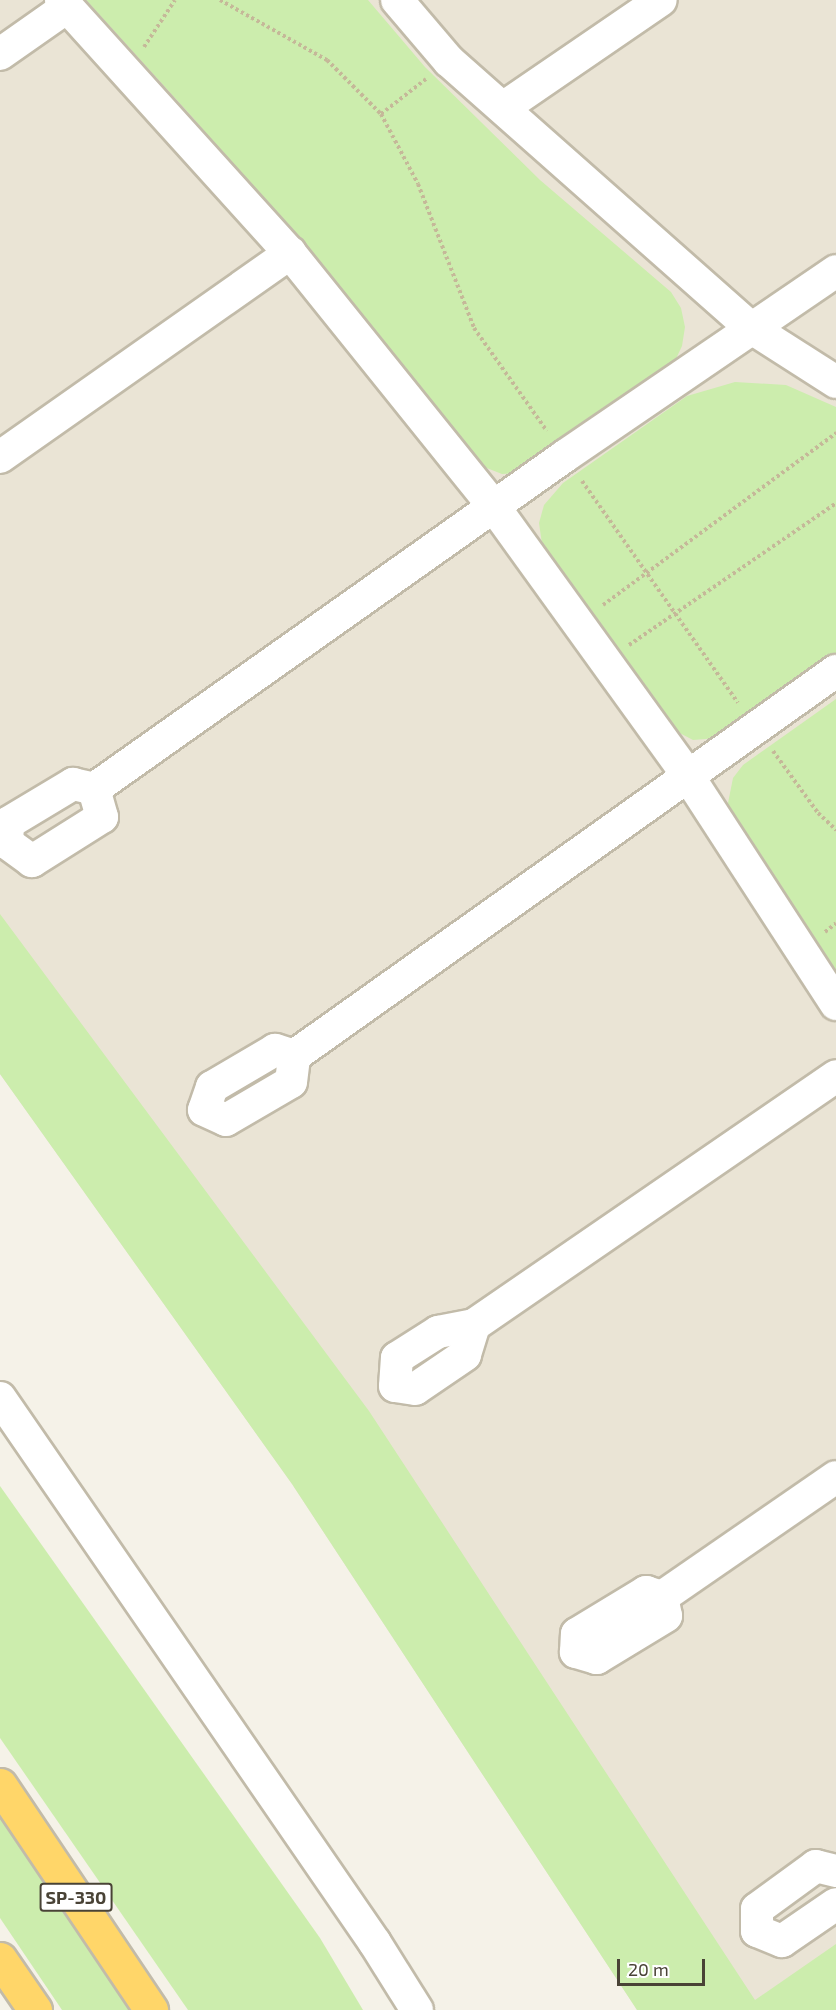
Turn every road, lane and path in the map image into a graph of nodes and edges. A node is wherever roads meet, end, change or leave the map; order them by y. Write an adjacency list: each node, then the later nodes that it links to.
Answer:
1 (175, 0): 8 (path)
2 (220, 0): 10 (path)
3 (397, 0): 7 (street)
4 (661, 0): 9 (street)
5 (64, 3): 6 (street); 8 (street)
6 (0, 54)
7 (449, 61): 9 (street); 10 (path)
8 (130, 73): 11 (street)
9 (502, 108): 13 (street)
10 (381, 114): 16 (path)
11 (290, 253): 17 (street); 19 (street)
12 (836, 271): 13 (street)
13 (750, 327): 14 (street); 16 (street)
14 (836, 382)
15 (836, 433): 20 (path)
16 (565, 456): 19 (street); 20 (path)
17 (0, 457)
18 (836, 503): 21 (path)
19 (495, 508): 22 (street); 27 (street)
20 (646, 576): 21 (path); 22 (path)
21 (673, 613): 23 (path); 25 (path)
22 (577, 622): 23 (street)
23 (607, 662): 26 (street)
24 (836, 671): 25 (street)
25 (756, 727): 26 (street); 28 (path)
26 (688, 776): 29 (street); 30 (street)
27 (94, 789)
28 (836, 830)
29 (836, 1004)
30 (294, 1056)
31 (836, 1076): 32 (street)
32 (474, 1325)
33 (0, 1398): 42 (street)
34 (836, 1477): 35 (street)
35 (662, 1598)
36 (0, 1785): 41 (highway, SP-330)
37 (836, 1871): 38 (street)
38 (836, 1904)
39 (0, 1959): 40 (highway)
40 (35, 2010)
41 (151, 2010)
42 (417, 2010)

